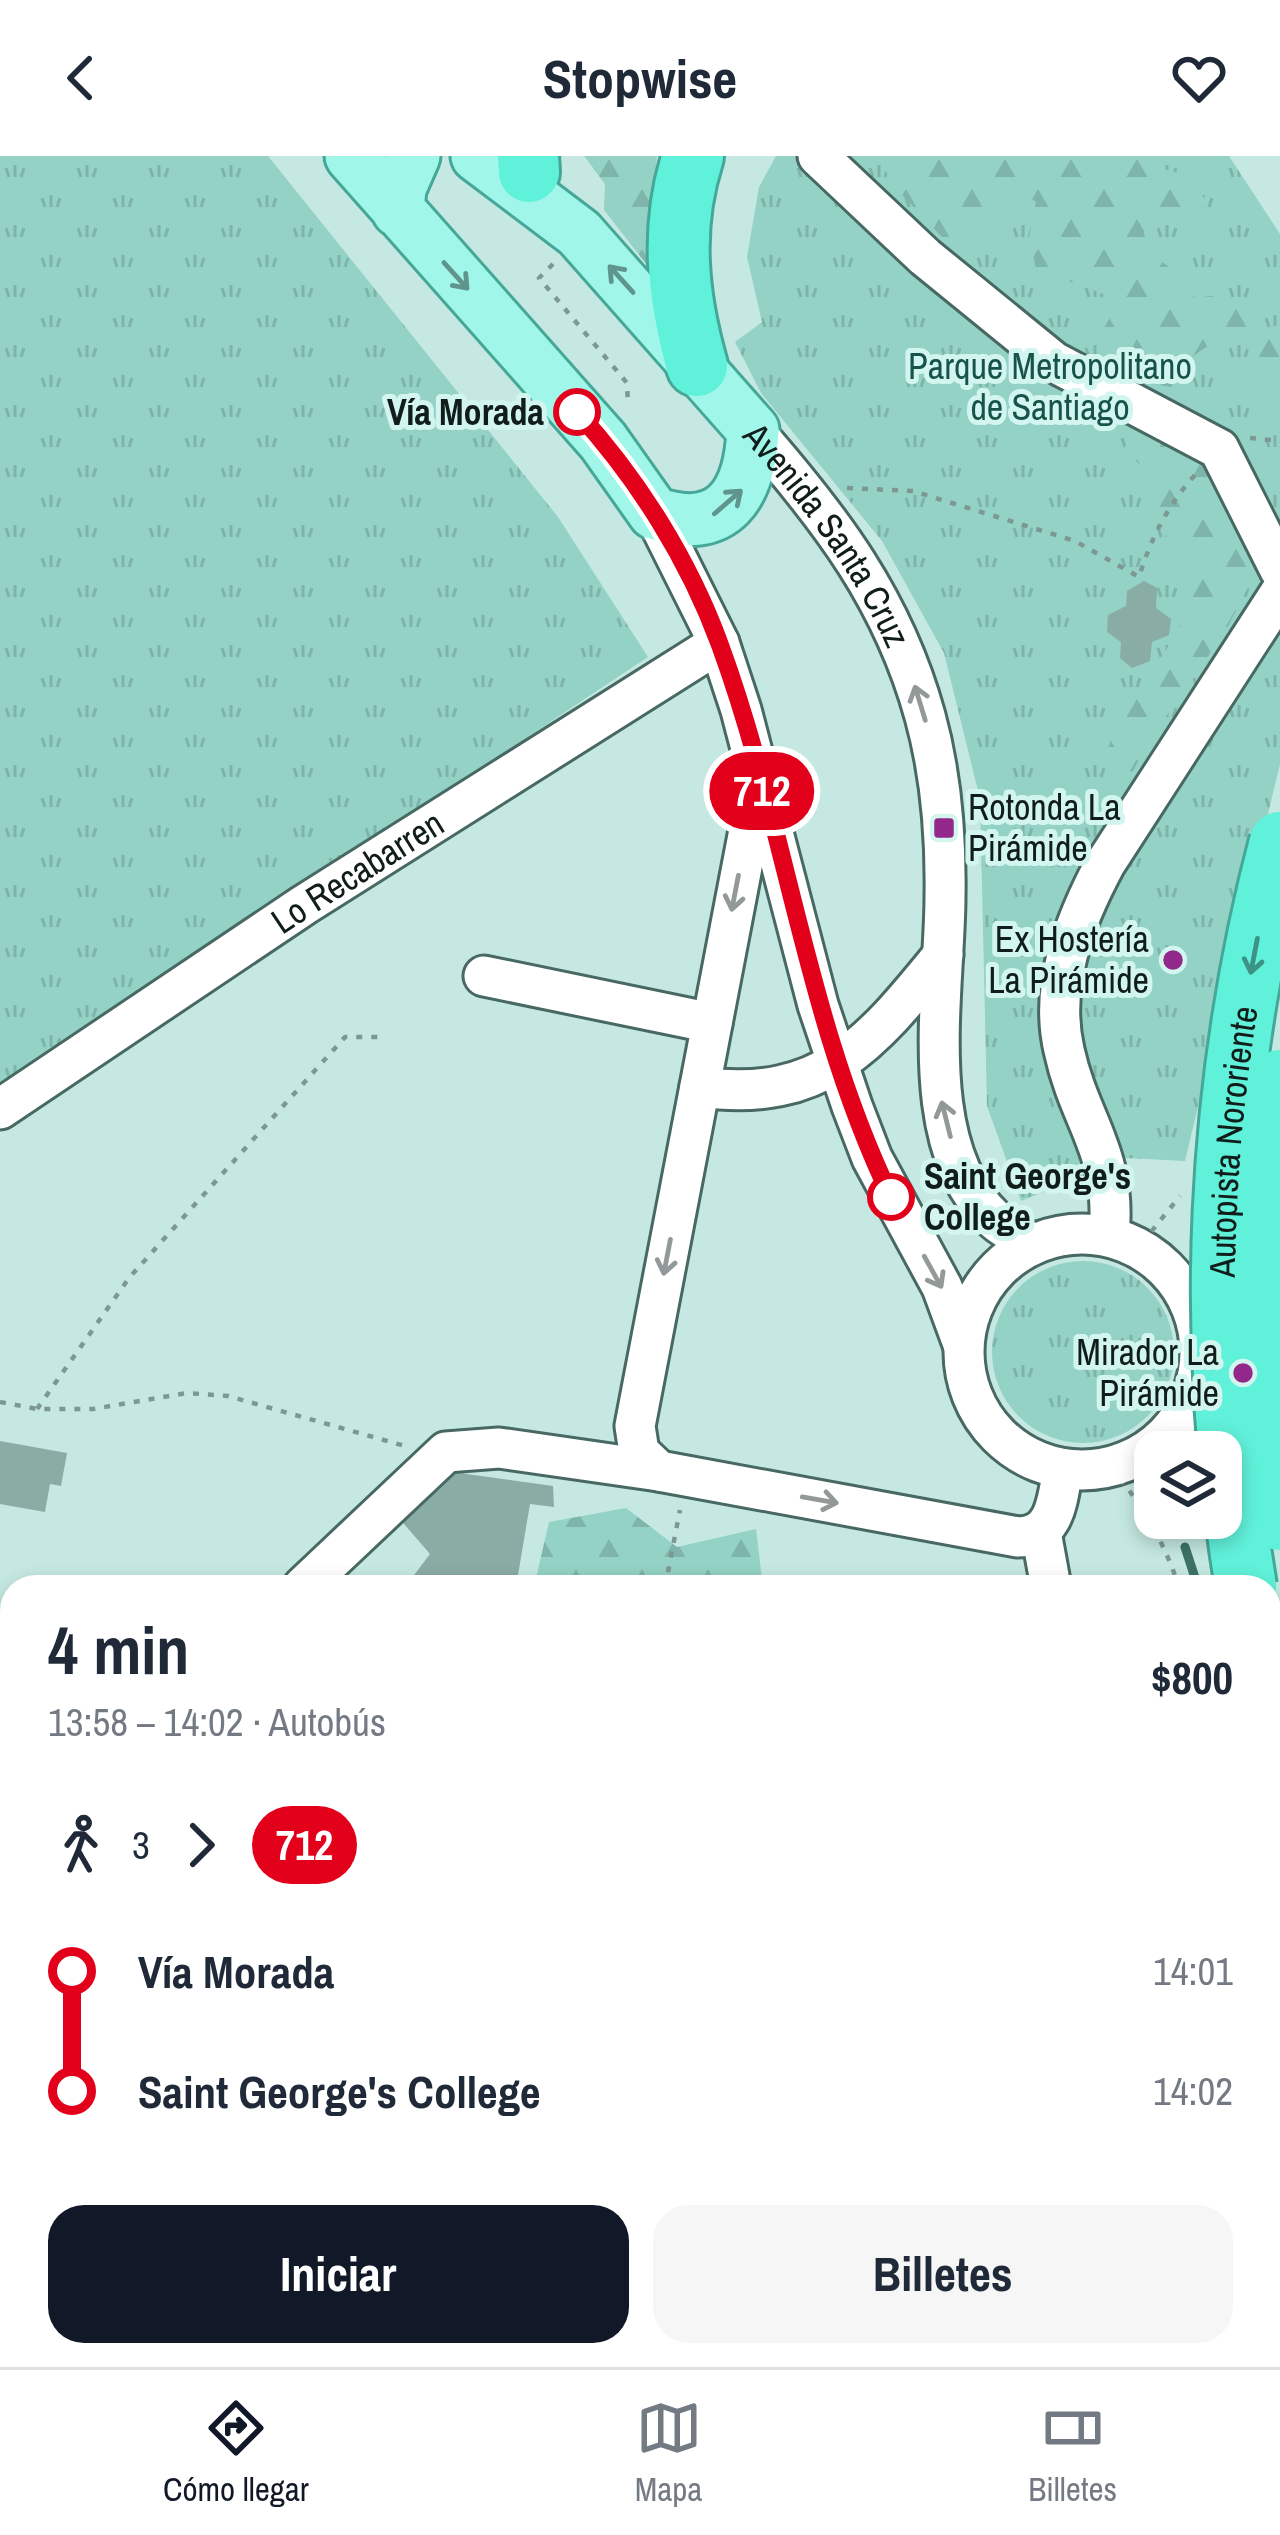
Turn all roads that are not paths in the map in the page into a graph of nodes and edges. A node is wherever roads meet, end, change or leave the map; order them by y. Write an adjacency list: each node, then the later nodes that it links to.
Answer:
1 (351, 156): 6 (main road)
2 (414, 156): 6 (main road)
3 (693, 156): 7 (highway)
4 (818, 156): 10 (street)
5 (512, 160): 7 (main road, Avenida Santa Cruz, one-way to 5)
6 (398, 211): 9 (main road, one-way to 9)
7 (697, 366): 8 (main road, Avenida Santa Cruz)
8 (753, 430): 9 (main road, one-way to 8); 15 (street, Avenida Santa Cruz, one-way to 8)
9 (654, 513): 12 (street)
10 (1280, 570)
11 (1280, 593): 22 (street)
12 (719, 643): 13 (street); 21 (street, Lo Recabarren)
13 (759, 778): 17 (street, one-way to 17); 18 (street)
14 (1280, 842): 33 (highway, Autopista Nororiente, one-way to 33, bridge)
15 (943, 955): 18 (street); 23 (street, Avenida Santa Cruz, one-way to 15)
16 (484, 976): 17 (street)
17 (712, 1023): 20 (street)
18 (837, 1065): 20 (street); 24 (street, one-way to 24)
19 (1280, 1080): 29 (highway, Autopista Nororiente, bridge)
20 (700, 1088): 27 (street, one-way to 27)
21 (0, 1109)
22 (1109, 1236): 23 (street); 25 (street)
23 (1033, 1244): 24 (street)
24 (964, 1344): 26 (street)
25 (1202, 1350): 26 (street); 28 (street)
26 (1063, 1469): 30 (street)
27 (673, 1473): 30 (street, one-way to 30); 31 (street)
28 (1280, 1479)
29 (1280, 1520)
30 (1041, 1532): 32 (street)
31 (316, 1575)
32 (1049, 1575)
33 (1245, 1575)

